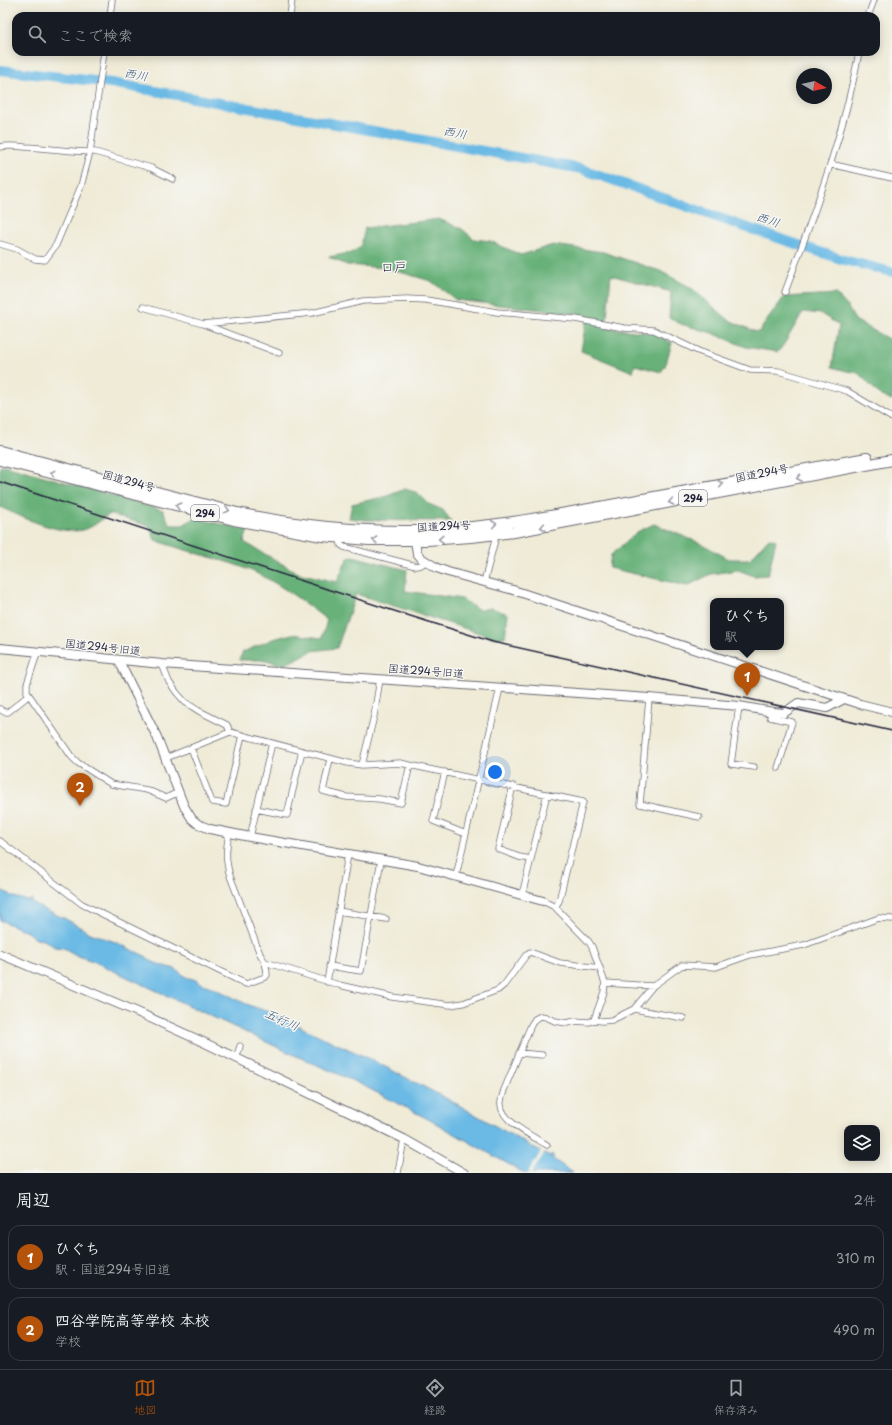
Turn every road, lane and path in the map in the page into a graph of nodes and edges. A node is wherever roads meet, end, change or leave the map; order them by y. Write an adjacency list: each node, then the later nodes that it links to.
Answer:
1 (112, 0): 4 (street)
2 (292, 0): 5 (street)
3 (874, 0): 6 (street)
4 (110, 12)
5 (290, 12)
6 (870, 12)
7 (103, 56): 10 (street)
8 (858, 56): 11 (street)
9 (0, 148): 10 (street)
10 (90, 152): 13 (street); 14 (street)
11 (830, 164): 12 (street); 15 (street)
12 (892, 178)
13 (173, 179)
14 (0, 244)
15 (785, 292)
16 (143, 307): 17 (street)
17 (203, 324): 18 (street); 19 (street)
18 (279, 353)
19 (892, 418)
20 (0, 451): 25 (highway, 国道294号 / 294, one-way to 25)
21 (892, 454): 25 (highway, 国道294号 / 294, one-way to 21)
22 (0, 460): 26 (highway, 国道294号 / 294, one-way to 22)
23 (892, 460): 24 (highway, 国道294号 / 294, one-way to 24)
24 (494, 534): 25 (highway, 国道294号 / 294, one-way to 25); 28 (street)
25 (414, 535): 26 (highway, 国道294号 / 294, one-way to 26); 27 (street)
26 (340, 538): 27 (street)
27 (426, 561): 28 (street)
28 (484, 582): 37 (street)
29 (0, 648): 30 (street, 国道294号旧道)
30 (38, 651): 31 (street, 国道294号旧道); 35 (street)
31 (119, 661): 32 (street, 国道294号旧道); 49 (street)
32 (162, 664): 33 (street, 国道294号旧道); 44 (street)
33 (380, 679): 34 (street, 国道294号旧道); 51 (street)
34 (500, 688): 36 (street, 国道294号旧道); 56 (street)
35 (28, 696): 39 (street); 58 (street)
36 (649, 698): 38 (street, 国道294号旧道); 61 (street)
37 (844, 699): 40 (street, 国道294号旧道); 41 (street)
38 (739, 706): 40 (street, 国道294号旧道); 53 (street)
39 (0, 709)
40 (786, 711): 43 (street)
41 (892, 712)
42 (770, 717): 43 (street)
43 (784, 720): 54 (street)
44 (230, 732): 45 (street); 47 (street)
45 (242, 735): 46 (street); 47 (street)
46 (272, 742): 48 (street); 60 (street)
47 (191, 748): 49 (street)
48 (302, 751): 50 (street); 60 (street)
49 (166, 758): 58 (street)
50 (330, 758): 51 (street); 52 (street)
51 (362, 765): 52 (street)
52 (410, 765): 55 (street)
53 (754, 767)
54 (778, 768)
55 (444, 772): 56 (street); 63 (street)
56 (479, 780): 57 (street); 63 (street)
57 (513, 786): 59 (street); 67 (street)
58 (179, 792): 62 (street)
59 (547, 794): 67 (street); 72 (street)
60 (256, 809): 64 (street)
61 (699, 817)
62 (229, 833): 64 (street); 78 (street)
63 (466, 834): 69 (street)
64 (250, 837): 66 (street)
65 (0, 841): 78 (street)
66 (348, 854): 68 (street); 73 (street)
67 (531, 859): 70 (street)
68 (380, 860): 69 (street); 74 (street)
69 (456, 876): 70 (street)
70 (522, 895): 71 (street)
71 (543, 901): 72 (street)
72 (555, 907): 80 (street)
73 (338, 911): 74 (street); 79 (street)
74 (371, 916): 75 (street); 79 (street)
75 (386, 919)
76 (892, 919): 83 (street)
77 (0, 954): 90 (street)
78 (265, 962): 81 (street)
79 (329, 966): 81 (street)
80 (600, 968): 81 (street); 82 (street)
81 (327, 982)
82 (605, 983): 83 (street); 86 (street)
83 (653, 986): 84 (street)
84 (634, 1009): 85 (street); 86 (street)
85 (683, 1018)
86 (594, 1020): 88 (street)
87 (240, 1046): 90 (street)
88 (520, 1053): 89 (street); 92 (street)
89 (542, 1055)
90 (236, 1059): 91 (street)
91 (404, 1139): 93 (street); 94 (street)
92 (547, 1145)
93 (398, 1173)
94 (464, 1173)

